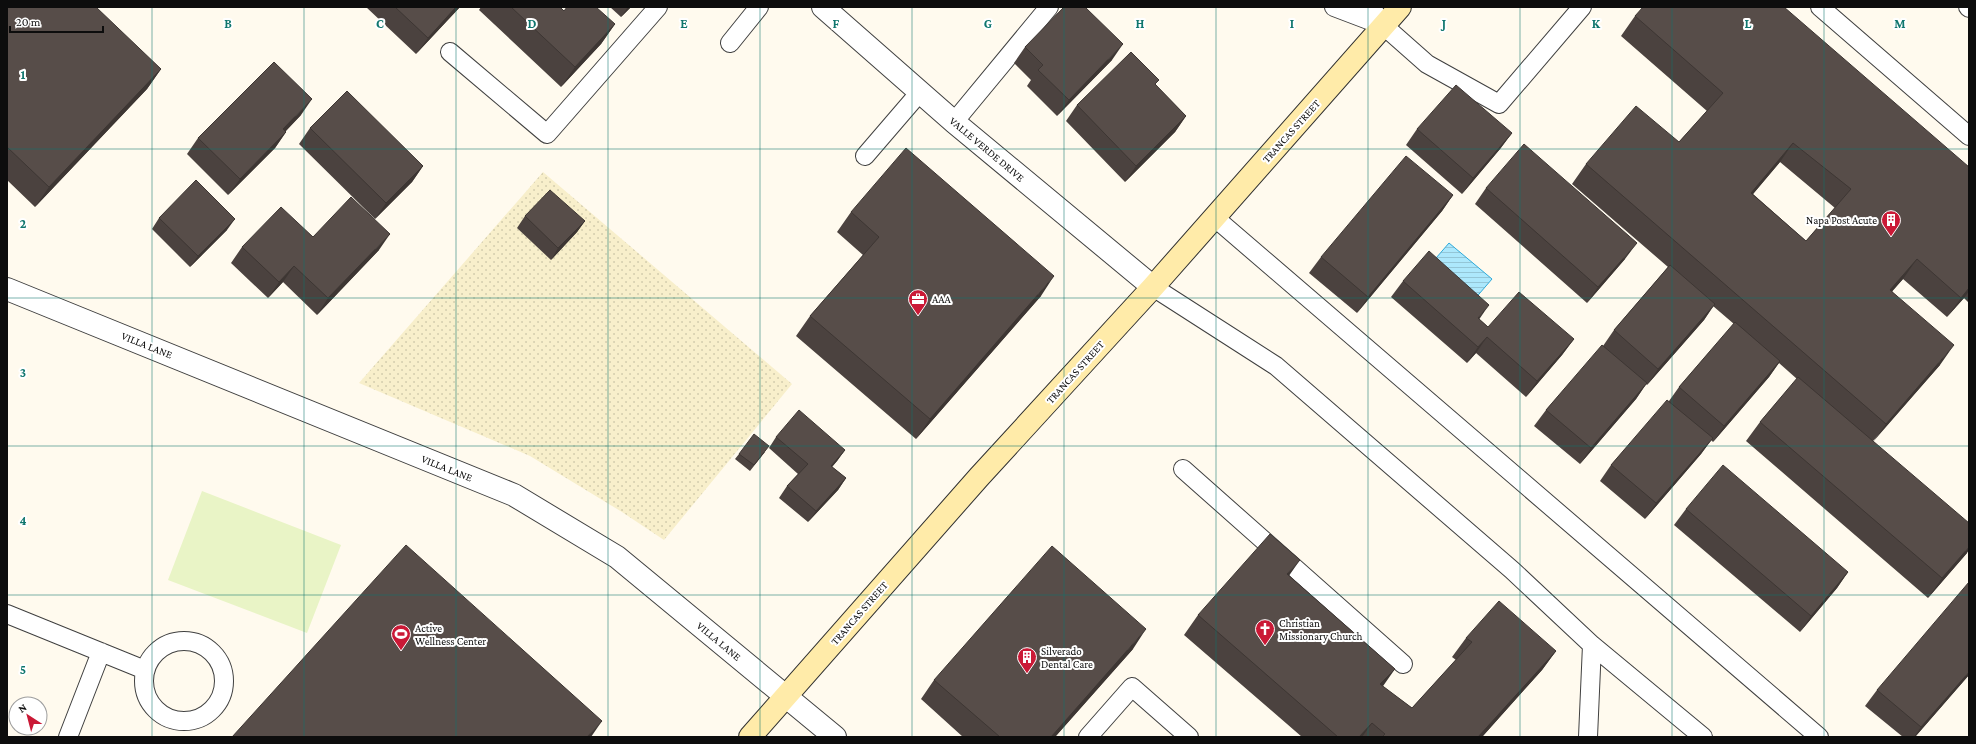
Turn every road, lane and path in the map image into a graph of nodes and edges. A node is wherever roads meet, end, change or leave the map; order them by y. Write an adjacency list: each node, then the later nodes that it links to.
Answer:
1 (658, 7): 12 (lane)
2 (759, 7): 11 (lane)
3 (823, 7): 13 (street, VALLE VERDE DRIVE)
4 (1049, 7): 14 (lane)
5 (1334, 7): 10 (lane)
6 (1371, 7): 10 (lane)
7 (1400, 7): 10 (main road, TRANCAS STREET)
8 (1582, 7): 10 (lane)
9 (1820, 7): 15 (lane)
10 (1384, 26): 17 (main road, TRANCAS STREET)
11 (730, 43)
12 (450, 52)
13 (920, 92): 14 (street, VALLE VERDE DRIVE); 16 (lane)
14 (954, 122): 18 (street, VALLE VERDE DRIVE)
15 (1969, 136)
16 (865, 156)
17 (1214, 217): 18 (main road, TRANCAS STREET); 34 (lane)
18 (1153, 287): 22 (lane); 26 (main road, TRANCAS STREET)
19 (7, 289): 26 (street, VILLA LANE)
20 (1183, 469): 24 (lane)
21 (7, 614): 23 (lane)
22 (1592, 646): 32 (lane); 33 (lane)
23 (101, 652): 25 (lane); 27 (lane)
24 (1403, 664)
25 (145, 670): 25 (lane)
26 (786, 696): 28 (main road, TRANCAS STREET); 29 (street, VILLA LANE)
27 (68, 737)
28 (750, 737)
29 (835, 737)
30 (1088, 737): 31 (lane)
31 (1189, 737)
32 (1588, 737)
33 (1703, 737)
34 (1819, 737)

